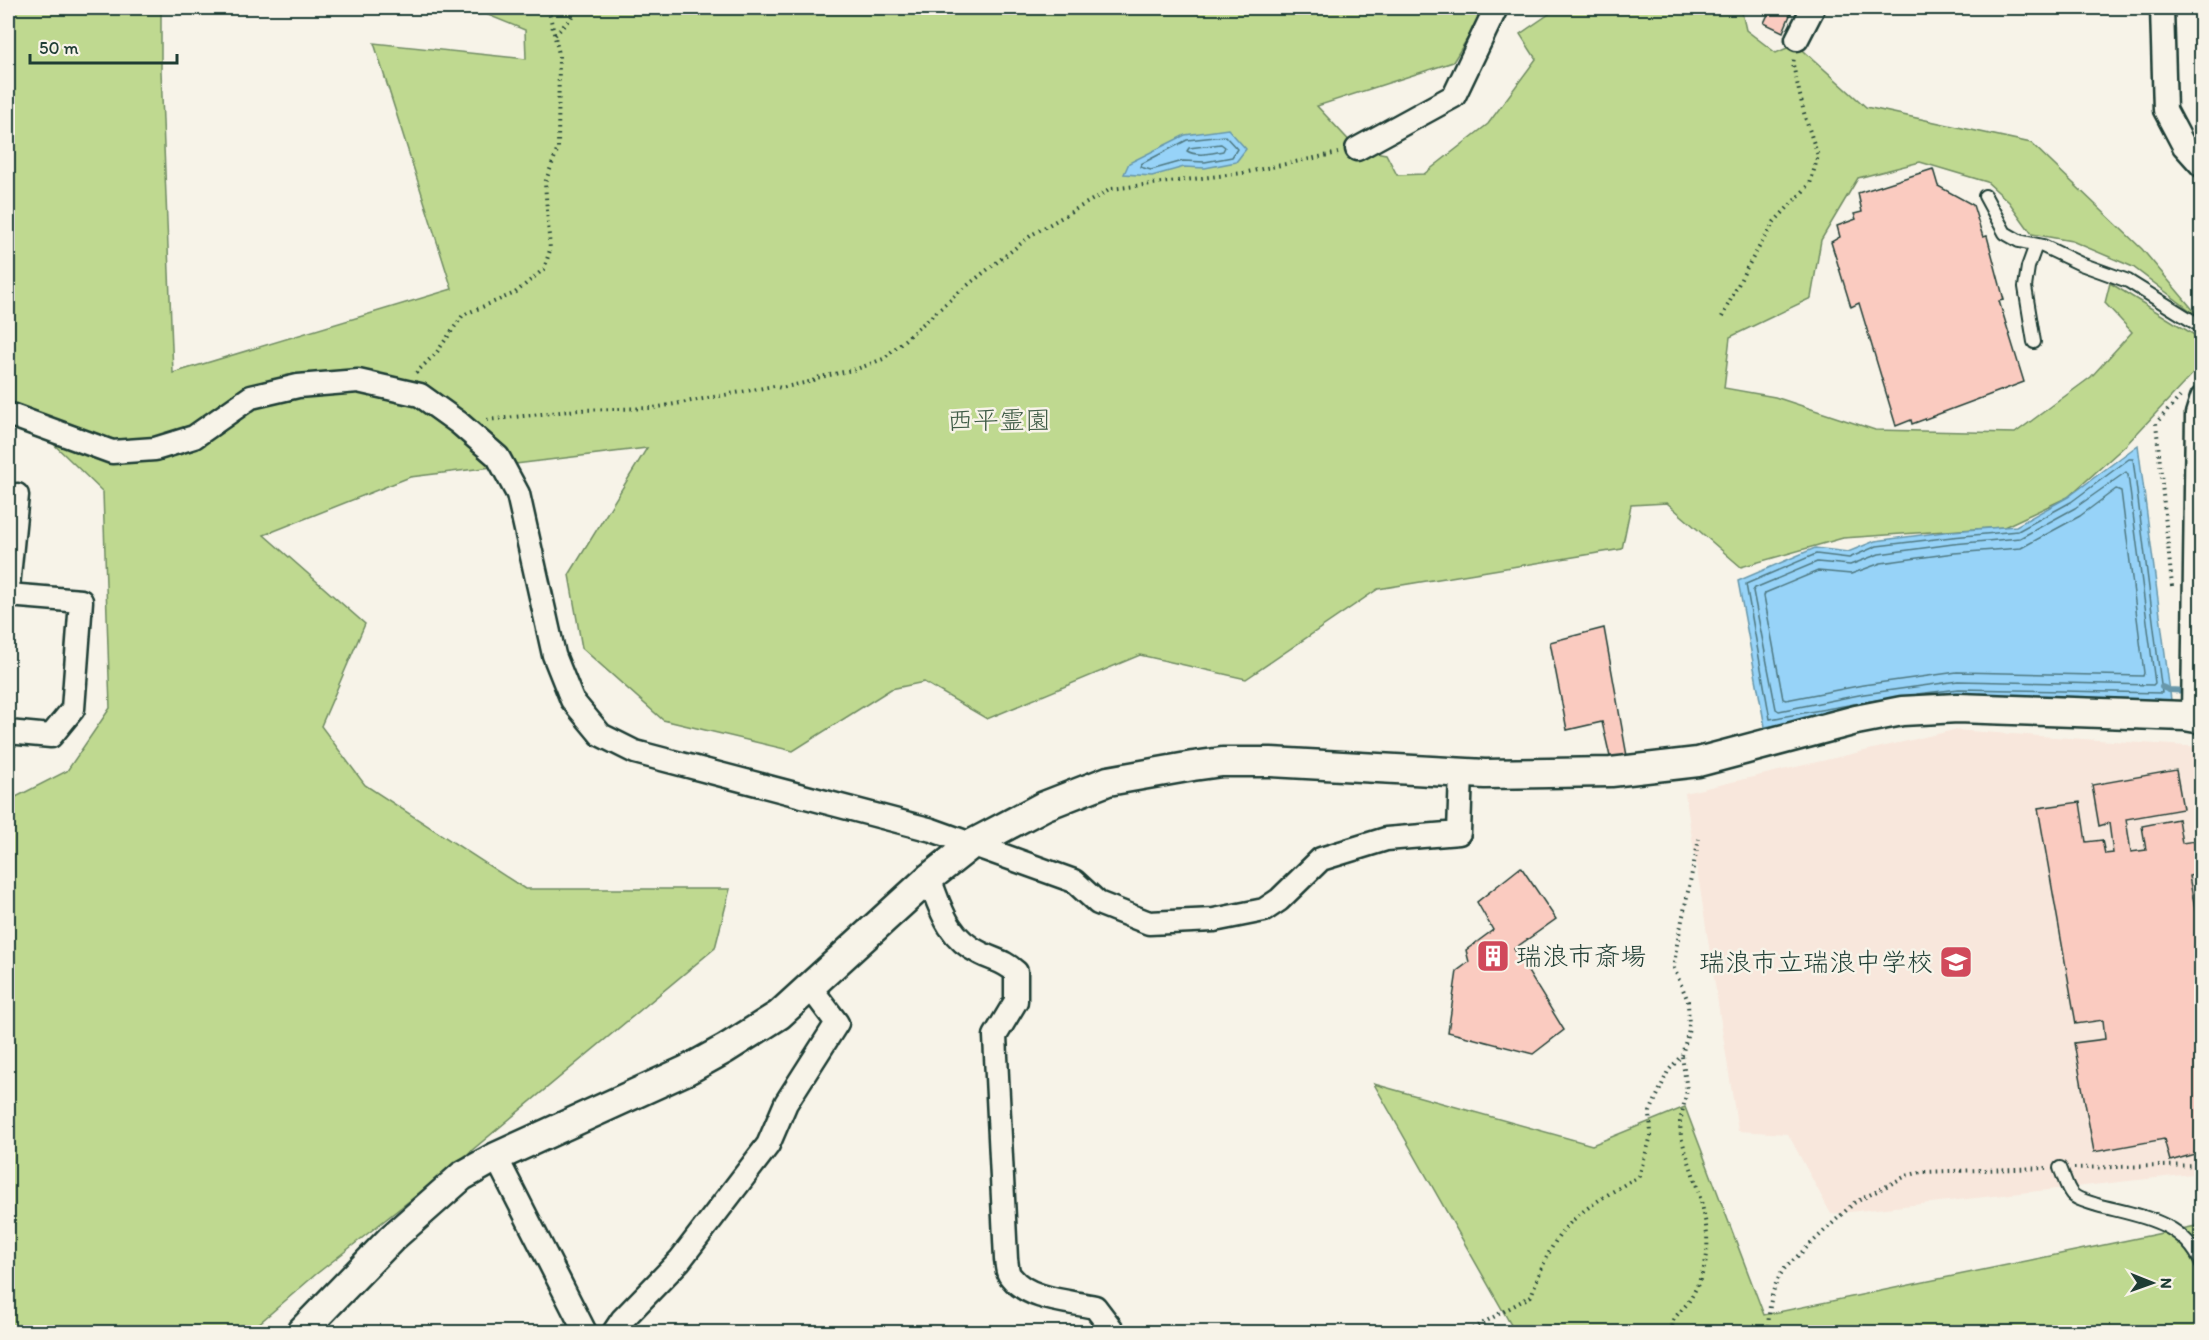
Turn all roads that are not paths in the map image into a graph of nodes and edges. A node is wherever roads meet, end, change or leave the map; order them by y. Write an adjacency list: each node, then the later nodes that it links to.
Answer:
1 (1496, 8): 5 (street)
2 (1813, 8): 4 (street)
3 (2162, 8): 6 (street)
4 (1797, 39)
5 (1357, 150)
6 (2202, 166)
7 (1985, 196): 8 (lane)
8 (2036, 245): 9 (lane); 10 (lane)
9 (2202, 327)
10 (2034, 342)
11 (2193, 396): 16 (street)
12 (8, 414): 19 (street)
13 (17, 495): 14 (street)
14 (8, 587)
15 (8, 595): 17 (street)
16 (2198, 718): 18 (street)
17 (8, 732)
18 (1461, 772): 19 (street); 19 (street)
19 (972, 844): 20 (street)
20 (929, 878): 21 (street); 28 (street)
21 (810, 987): 22 (street); 27 (street)
22 (496, 1156): 25 (street); 26 (street)
23 (2061, 1168): 24 (lane)
24 (2202, 1264)
25 (301, 1332)
26 (585, 1332)
27 (614, 1332)
28 (1114, 1332)

